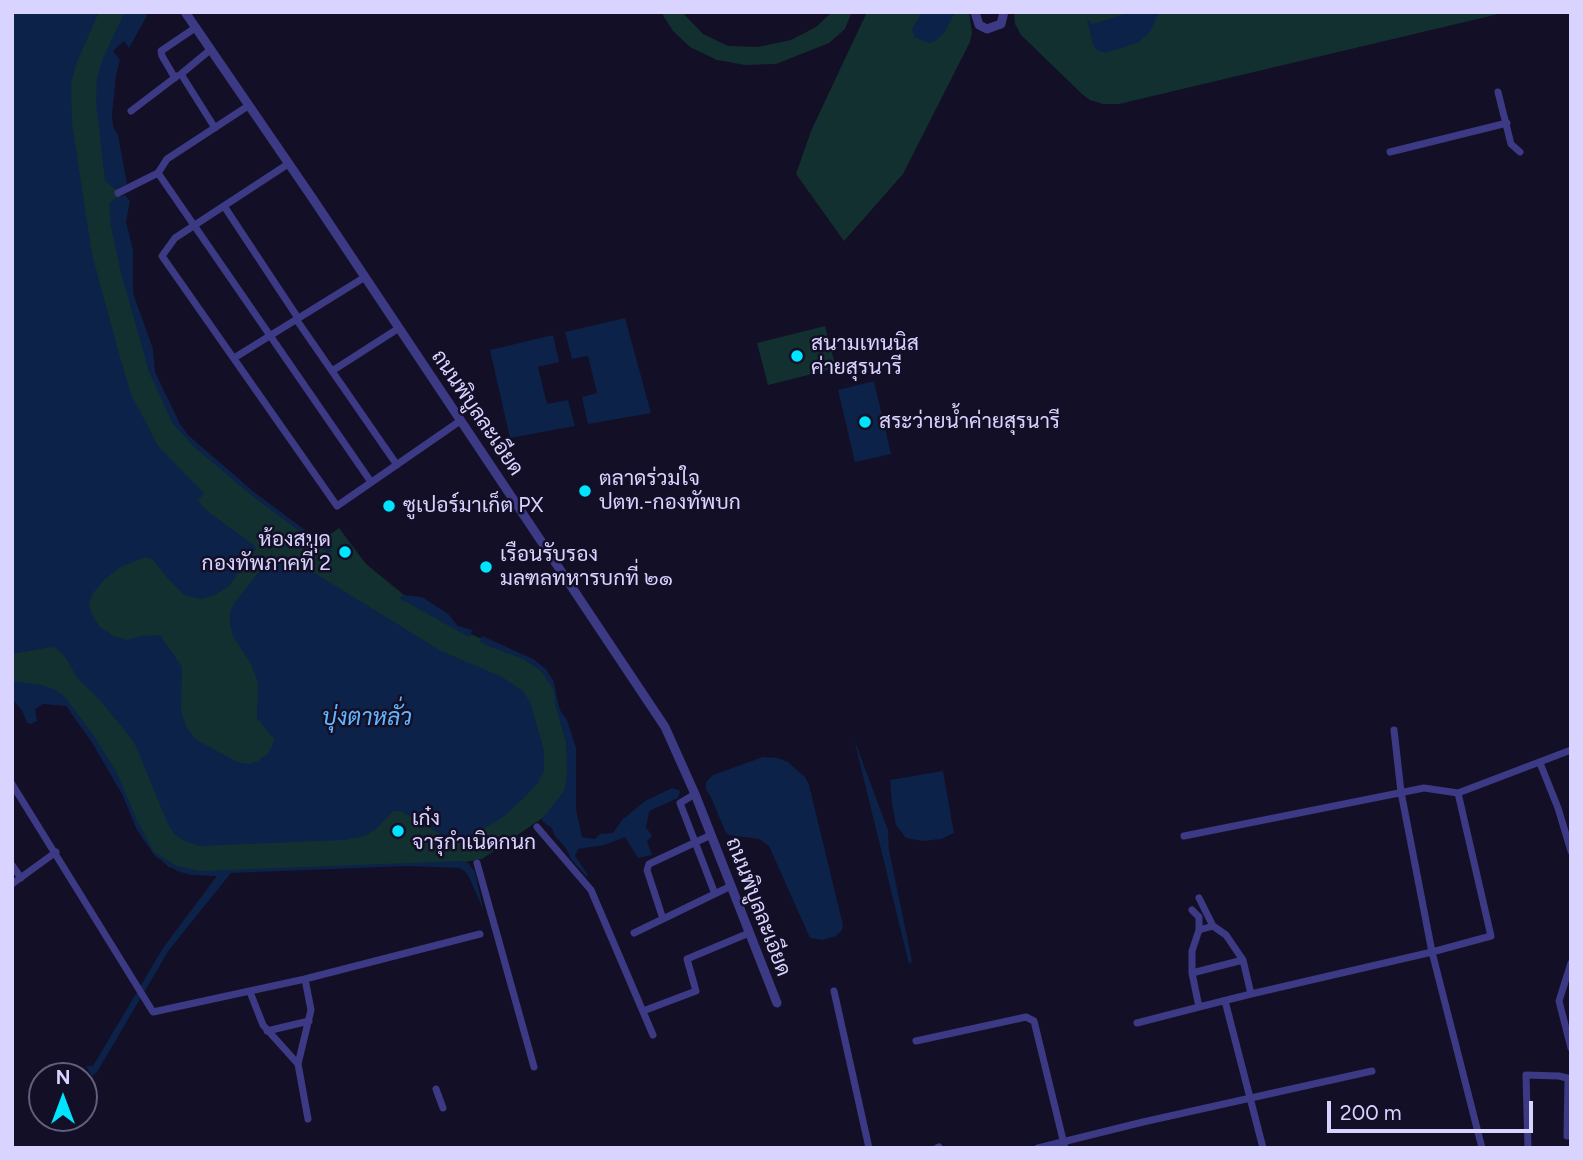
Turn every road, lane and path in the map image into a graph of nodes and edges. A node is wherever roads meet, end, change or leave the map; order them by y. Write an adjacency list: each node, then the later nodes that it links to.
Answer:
1 (185, 12): 4 (street, ถนนพิบูลละเอียด)
2 (975, 12): 3 (street)
3 (1003, 12)
4 (195, 28): 5 (street, ถนนพิบูลละเอียด); 6 (street)
5 (210, 50): 6 (street); 8 (street, ถนนพิบูลละเอียด)
6 (178, 76): 9 (street); 11 (street)
7 (1498, 92): 10 (street)
8 (248, 106): 11 (street); 14 (street, ถนนพิบูลละเอียด)
9 (131, 111)
10 (1507, 123): 12 (street); 13 (street)
11 (215, 128): 15 (street)
12 (1390, 152)
13 (1520, 152)
14 (288, 164): 17 (street); 19 (street, ถนนพิบูลละเอียด)
15 (158, 173): 16 (street); 18 (street)
16 (118, 193)
17 (224, 206): 18 (street); 20 (street)
18 (194, 226): 22 (street); 23 (street)
19 (365, 277): 20 (street); 21 (street, ถนนพิบูลละเอียด)
20 (297, 319): 22 (street); 24 (street)
21 (399, 328): 24 (street); 25 (street, ถนนพิบูลละเอียด)
22 (270, 336): 23 (street); 27 (street)
23 (234, 358): 27 (street)
24 (332, 371): 26 (street)
25 (460, 421): 26 (street); 34 (street, ถนนพิบูลละเอียด)
26 (397, 465): 27 (street)
27 (371, 482)
28 (1394, 730): 32 (street)
29 (1571, 750): 30 (street)
30 (1540, 763): 33 (street); 39 (street)
31 (12, 784): 40 (street)
32 (1401, 792): 33 (street); 37 (street); 55 (street)
33 (1458, 793): 55 (street)
34 (695, 794): 36 (street, ถนนพิบูลละเอียด); 38 (street)
35 (537, 827): 66 (street)
36 (711, 835): 38 (street); 45 (street, ถนนพิบูลละเอียด)
37 (1184, 836)
38 (695, 843): 46 (street); 49 (street)
39 (1571, 851)
40 (56, 852): 43 (street); 61 (street)
41 (477, 863): 74 (street)
42 (12, 865): 43 (street)
43 (21, 878): 44 (street)
44 (12, 884)
45 (731, 886): 46 (street); 53 (street, ถนนพิบูลละเอียด)
46 (715, 894): 49 (street)
47 (1199, 898): 50 (street)
48 (1192, 910): 51 (street)
49 (663, 919): 52 (street)
50 (1213, 926): 51 (street); 56 (street)
51 (1199, 930): 58 (street)
52 (634, 933)
53 (749, 933): 64 (street, ถนนพิบูลละเอียด); 66 (street)
54 (480, 934): 59 (street)
55 (1432, 952): 62 (street); 86 (street)
56 (1243, 960): 58 (street); 62 (street)
57 (1571, 963): 72 (street)
58 (1192, 973): 65 (street)
59 (305, 979): 61 (street); 67 (street)
60 (834, 991): 83 (street)
61 (250, 992): 69 (street)
62 (1251, 994): 63 (street)
63 (1225, 1001): 65 (street); 78 (street)
64 (777, 1003)
65 (1199, 1007): 68 (street)
66 (643, 1011): 70 (street)
67 (309, 1021): 69 (street); 73 (street)
68 (1137, 1023)
69 (267, 1031): 73 (street)
70 (653, 1035)
71 (916, 1041): 82 (street)
72 (1571, 1048)
73 (298, 1064): 80 (street)
74 (534, 1067)
75 (1372, 1071): 78 (street)
76 (1569, 1079): 81 (street); 87 (street)
77 (436, 1088): 79 (street)
78 (1251, 1098): 82 (street); 85 (street)
79 (443, 1108)
80 (308, 1119)
81 (1567, 1136)
82 (1064, 1145): 84 (street)
83 (869, 1148)
84 (1038, 1148)
85 (1263, 1148)
86 (1482, 1148)
87 (1528, 1148)

